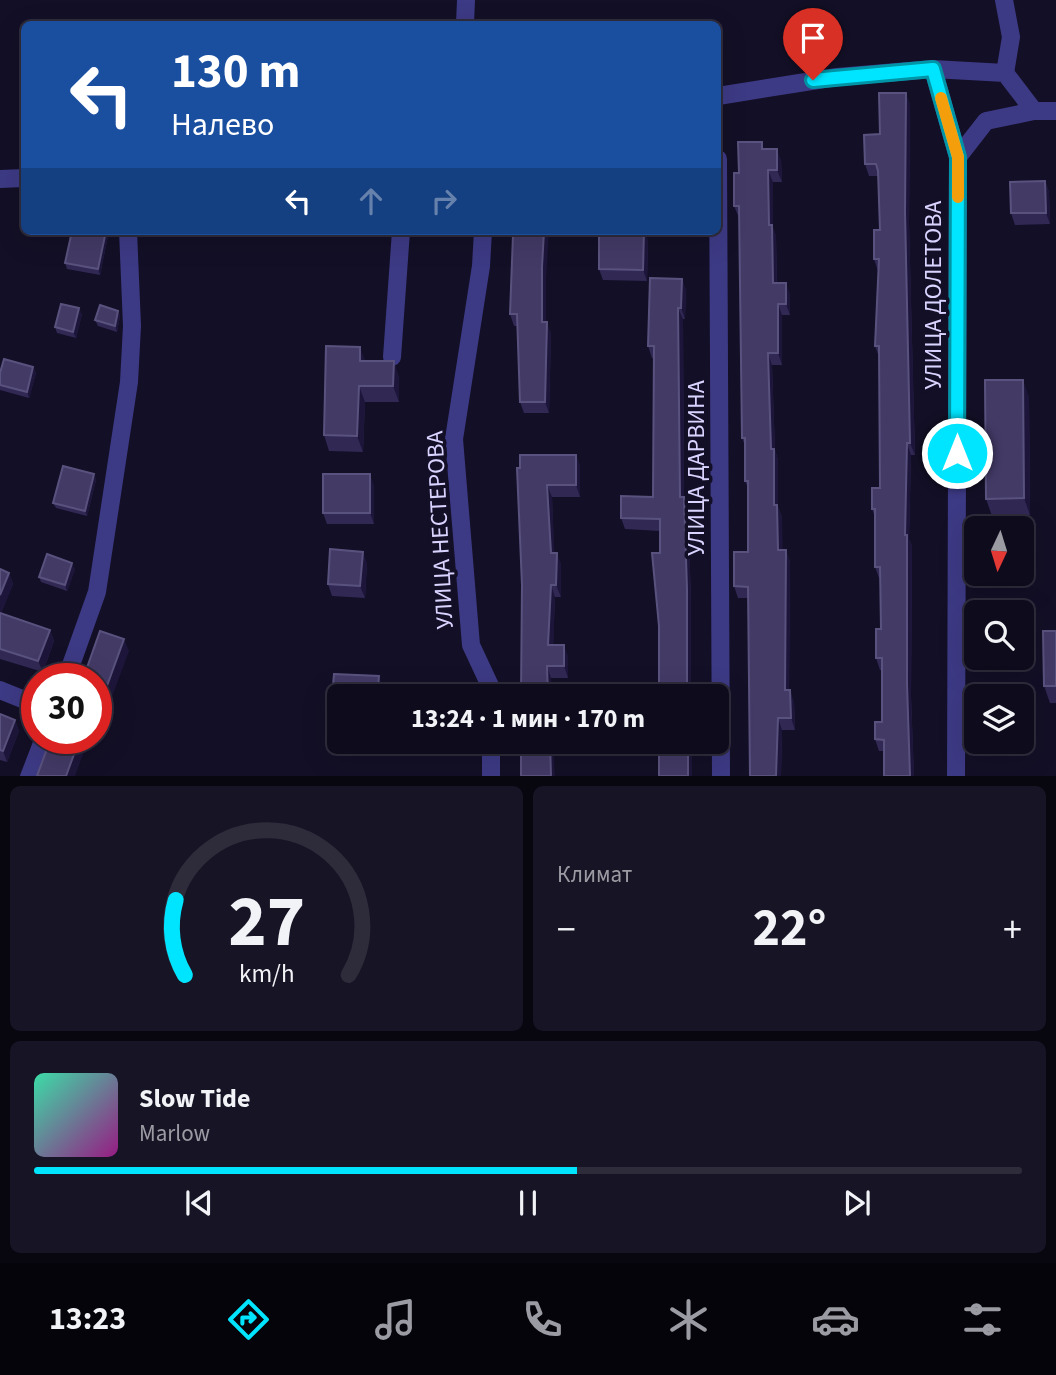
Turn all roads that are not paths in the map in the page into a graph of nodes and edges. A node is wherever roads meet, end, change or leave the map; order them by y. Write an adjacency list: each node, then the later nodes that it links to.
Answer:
1 (466, 0): 3 (street)
2 (1004, 0): 5 (street)
3 (465, 21)
4 (933, 69): 5 (street); 6 (street); 9 (street, УЛИЦА ДОЛЕТОВА)
5 (1005, 73): 7 (street)
6 (721, 96)
7 (1034, 111): 8 (street); 9 (street)
8 (1056, 111)
9 (958, 157): 26 (street, УЛИЦА ДОЛЕТОВА)
10 (21, 178): 11 (street)
11 (0, 179)
12 (128, 235): 17 (street)
13 (401, 235): 16 (street)
14 (483, 235): 18 (street, УЛИЦА НЕСТЕРОВА)
15 (718, 235): 25 (street, УЛИЦА ДАРВИНА)
16 (392, 357)
17 (72, 663)
18 (487, 684)
19 (0, 690): 20 (street)
20 (21, 699)
21 (38, 754): 23 (street)
22 (491, 754): 24 (street)
23 (29, 776)
24 (491, 776)
25 (721, 776)
26 (956, 776)

